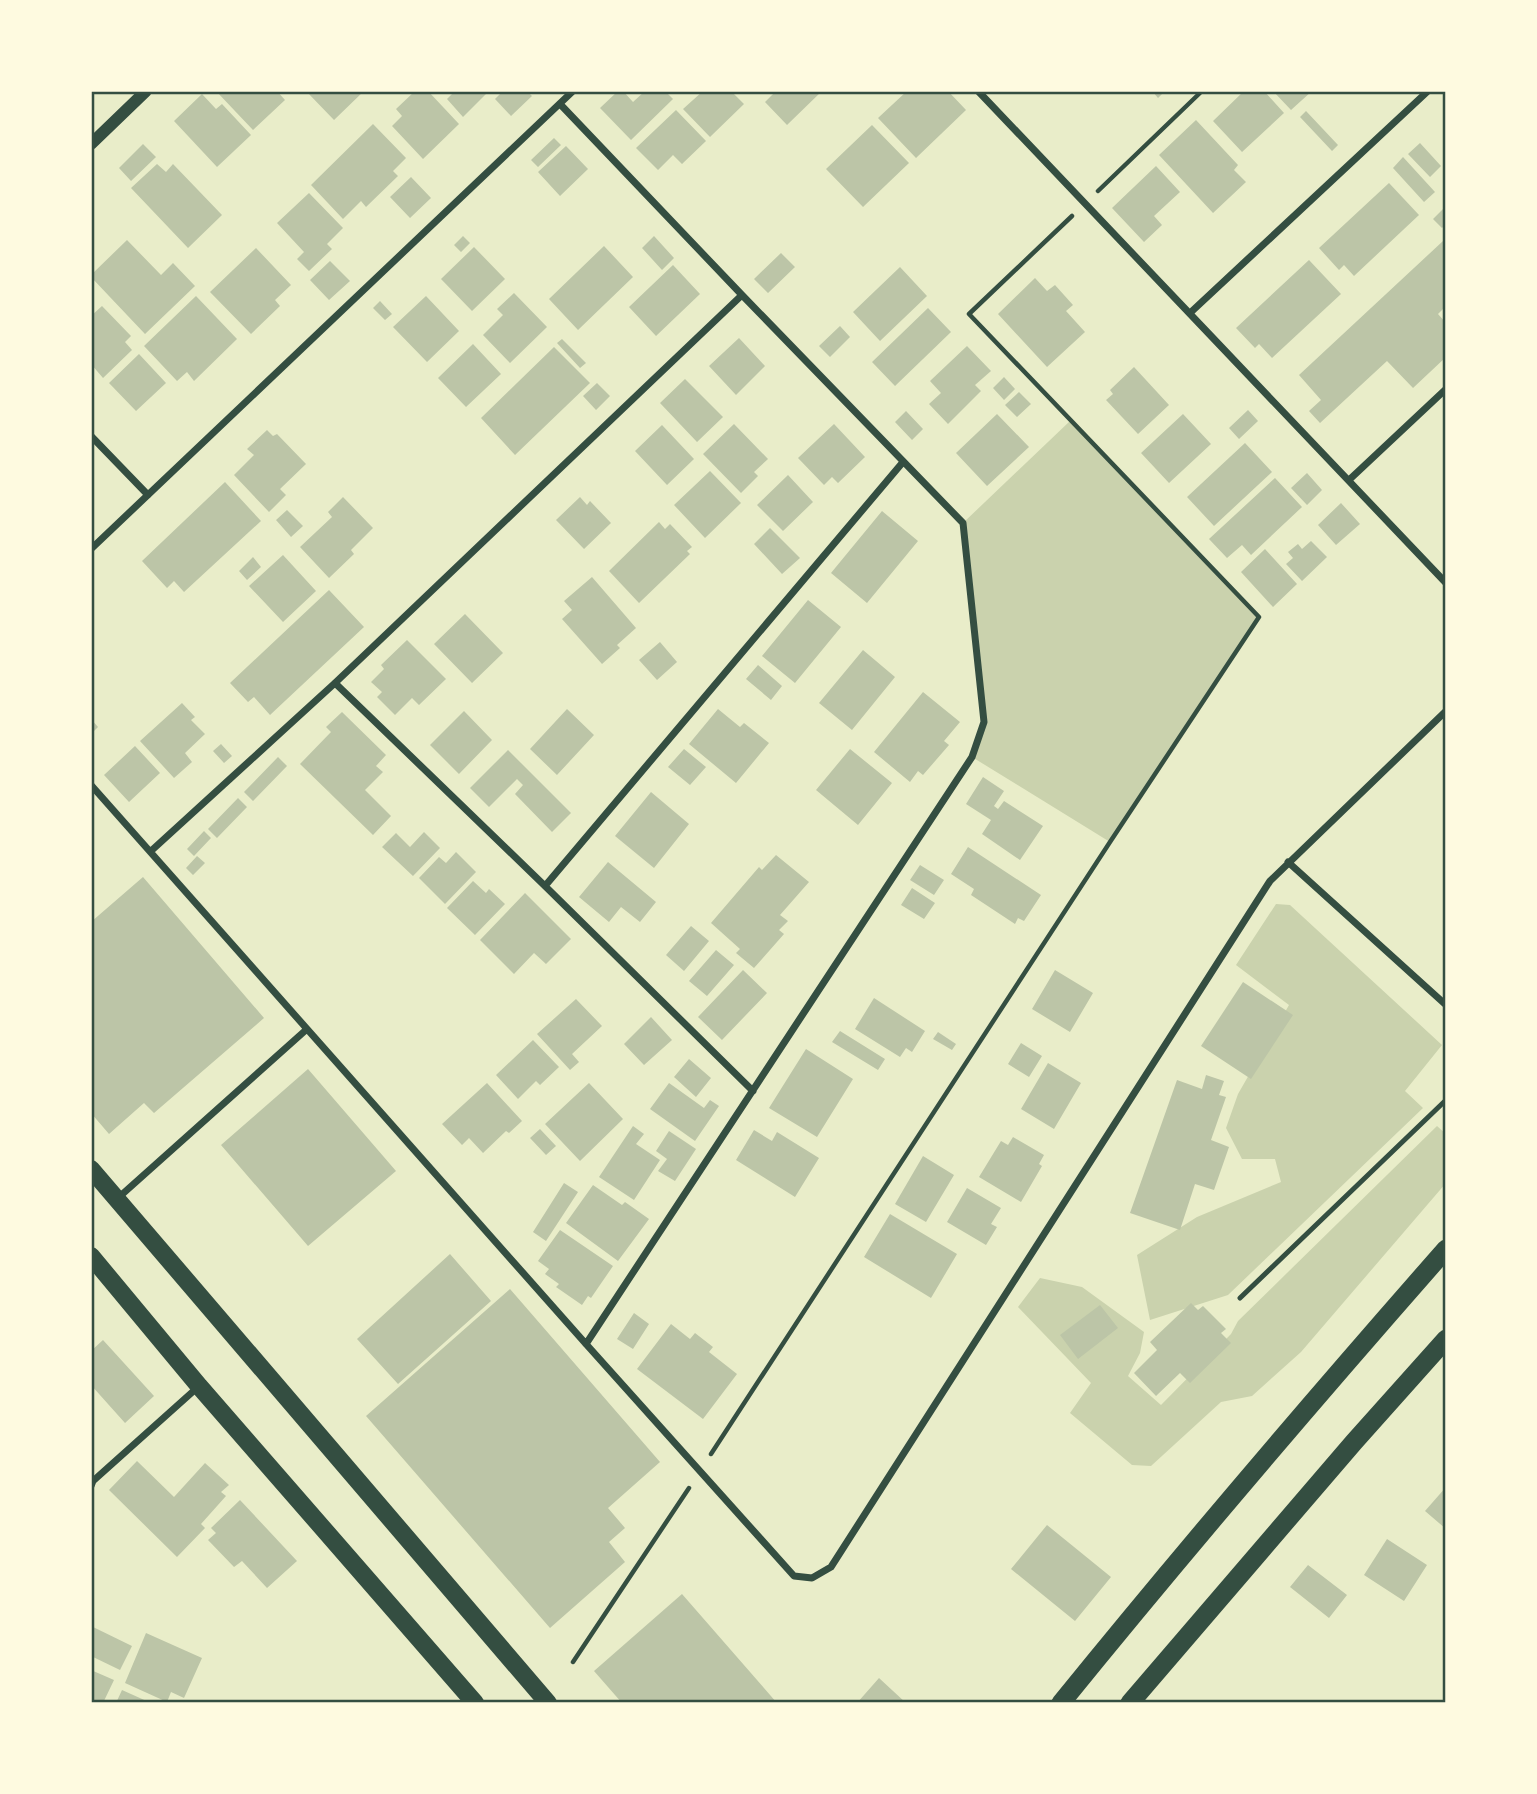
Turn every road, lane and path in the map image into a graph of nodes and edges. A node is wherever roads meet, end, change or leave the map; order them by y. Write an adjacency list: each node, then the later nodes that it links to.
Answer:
1 (146, 91): 7 (street)
2 (573, 91): 6 (street)
3 (978, 91): 8 (street)
4 (1202, 91): 8 (path)
5 (1427, 91): 10 (street)
6 (560, 104): 9 (street); 15 (street)
7 (91, 144)
8 (1084, 204): 10 (street); 36 (path)
9 (742, 295): 13 (street); 18 (street)
10 (1190, 313): 14 (street)
11 (1446, 389): 14 (street)
12 (91, 436): 15 (street)
13 (903, 462): 23 (street); 26 (street)
14 (1349, 480): 17 (street)
15 (148, 495): 16 (street)
16 (91, 549)
17 (1446, 583)
18 (335, 683): 21 (street); 23 (street)
19 (1446, 711): 22 (street)
20 (91, 785): 21 (street)
21 (151, 851): 25 (street)
22 (1288, 862): 24 (street); 36 (street)
23 (545, 886): 26 (street)
24 (1446, 1005)
25 (307, 1029): 29 (street); 34 (street)
26 (753, 1091): 34 (street)
27 (1446, 1100): 32 (lane)
28 (91, 1169): 29 (main road)
29 (117, 1199): 40 (main road)
30 (1446, 1250): 41 (highway)
31 (91, 1256): 35 (main road)
32 (1240, 1298)
33 (1446, 1339): 42 (highway)
34 (586, 1343): 36 (street)
35 (199, 1386): 37 (street); 39 (main road)
36 (701, 1470): 38 (path)
37 (91, 1486)
38 (573, 1662)
39 (475, 1703)
40 (548, 1703)
41 (1061, 1703)
42 (1130, 1703)

